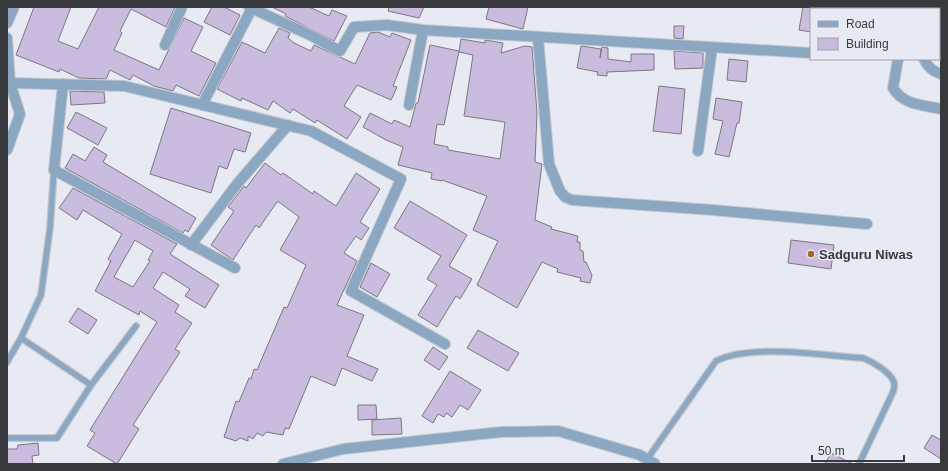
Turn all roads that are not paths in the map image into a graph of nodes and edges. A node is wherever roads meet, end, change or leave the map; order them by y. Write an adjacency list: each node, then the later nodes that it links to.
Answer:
1 (14, 7): 4 (street)
2 (182, 7): 8 (street)
3 (251, 8): 5 (street); 16 (street)
4 (7, 23)
5 (423, 30): 7 (street); 17 (street)
6 (7, 38): 14 (street)
7 (538, 38): 9 (street); 23 (street)
8 (165, 45)
9 (712, 48): 10 (street); 21 (street)
10 (810, 53)
11 (898, 60): 18 (street)
12 (924, 60): 13 (street)
13 (941, 74)
14 (10, 82): 15 (street); 20 (street)
15 (63, 84): 16 (street); 22 (street)
16 (202, 105): 19 (street)
17 (409, 105)
18 (941, 108)
19 (288, 125): 24 (street); 28 (street)
20 (7, 150)
21 (698, 151)
22 (54, 170): 24 (street); 27 (lane)
23 (867, 224)
24 (191, 245): 25 (street)
25 (235, 268)
26 (136, 326): 30 (lane)
27 (21, 338): 29 (lane); 30 (lane)
28 (445, 344)
29 (7, 362)
30 (91, 385): 31 (lane)
31 (7, 438)
32 (651, 461): 33 (street); 34 (lane)
33 (283, 464)
34 (859, 464)

